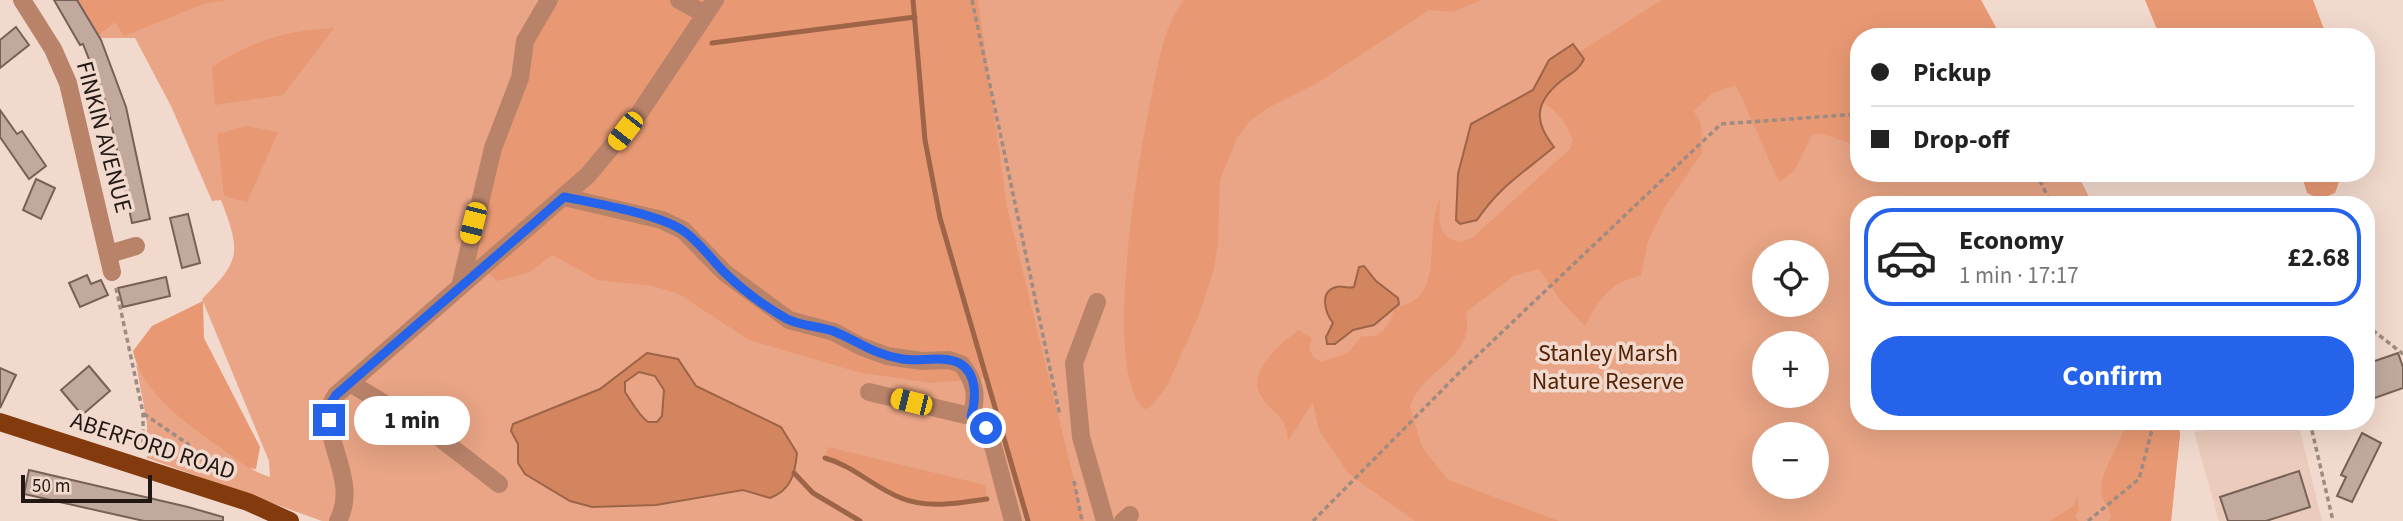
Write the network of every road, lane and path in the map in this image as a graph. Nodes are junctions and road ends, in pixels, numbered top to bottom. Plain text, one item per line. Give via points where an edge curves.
1 (22, 0) edge
2 (549, 0) edge
3 (679, 0) edge
4 (972, 0) edge
5 (710, 7) edge
6 (1850, 115) edge
7 (564, 197) junction
8 (136, 246) dead end
9 (111, 263) junction
10 (460, 287) junction
11 (1097, 302) dead end
12 (2375, 332) edge
13 (2403, 354) edge
14 (350, 383) junction
15 (869, 392) dead end
16 (143, 413) junction
17 (971, 416) junction
18 (0, 422) edge
19 (1062, 428) dead end
20 (2152, 430) edge
21 (2312, 430) edge
22 (143, 455) dead end
23 (1071, 468) dead end
24 (191, 484) junction
25 (499, 484) dead end
26 (290, 521) edge
27 (338, 521) edge
28 (1013, 521) edge
29 (1082, 521) edge
30 (1105, 521) edge
31 (1313, 521) edge
32 (2088, 521) edge
33 (2333, 521) edge

1 - 9 street, FINKIN AVENUE via 68,83
2 - 10 street via 525,41 520,78 493,148
3 - 5 street
4 - 19 path
5 - 7 street via 638,115
6 - 31 path via 1721,124 1460,373
7 - 10 street
7 - 17 street via 662,220 683,230 725,273 789,320 834,332 887,356 961,364 975,389
8 - 9 street, FINKIN AVENUE
9 - 16 path
10 - 14 street
11 - 30 street via 1074,363 1081,437
12 - 13 path
14 - 25 street via 432,432
14 - 27 street via 329,406 346,490
15 - 17 street
16 - 22 path
16 - 24 path via 188,444 195,465
17 - 28 street via 986,428
18 - 24 main road, ABERFORD ROAD
20 - 32 path via 2138,479
21 - 33 path
23 - 29 path
24 - 26 main road, ABERFORD ROAD

